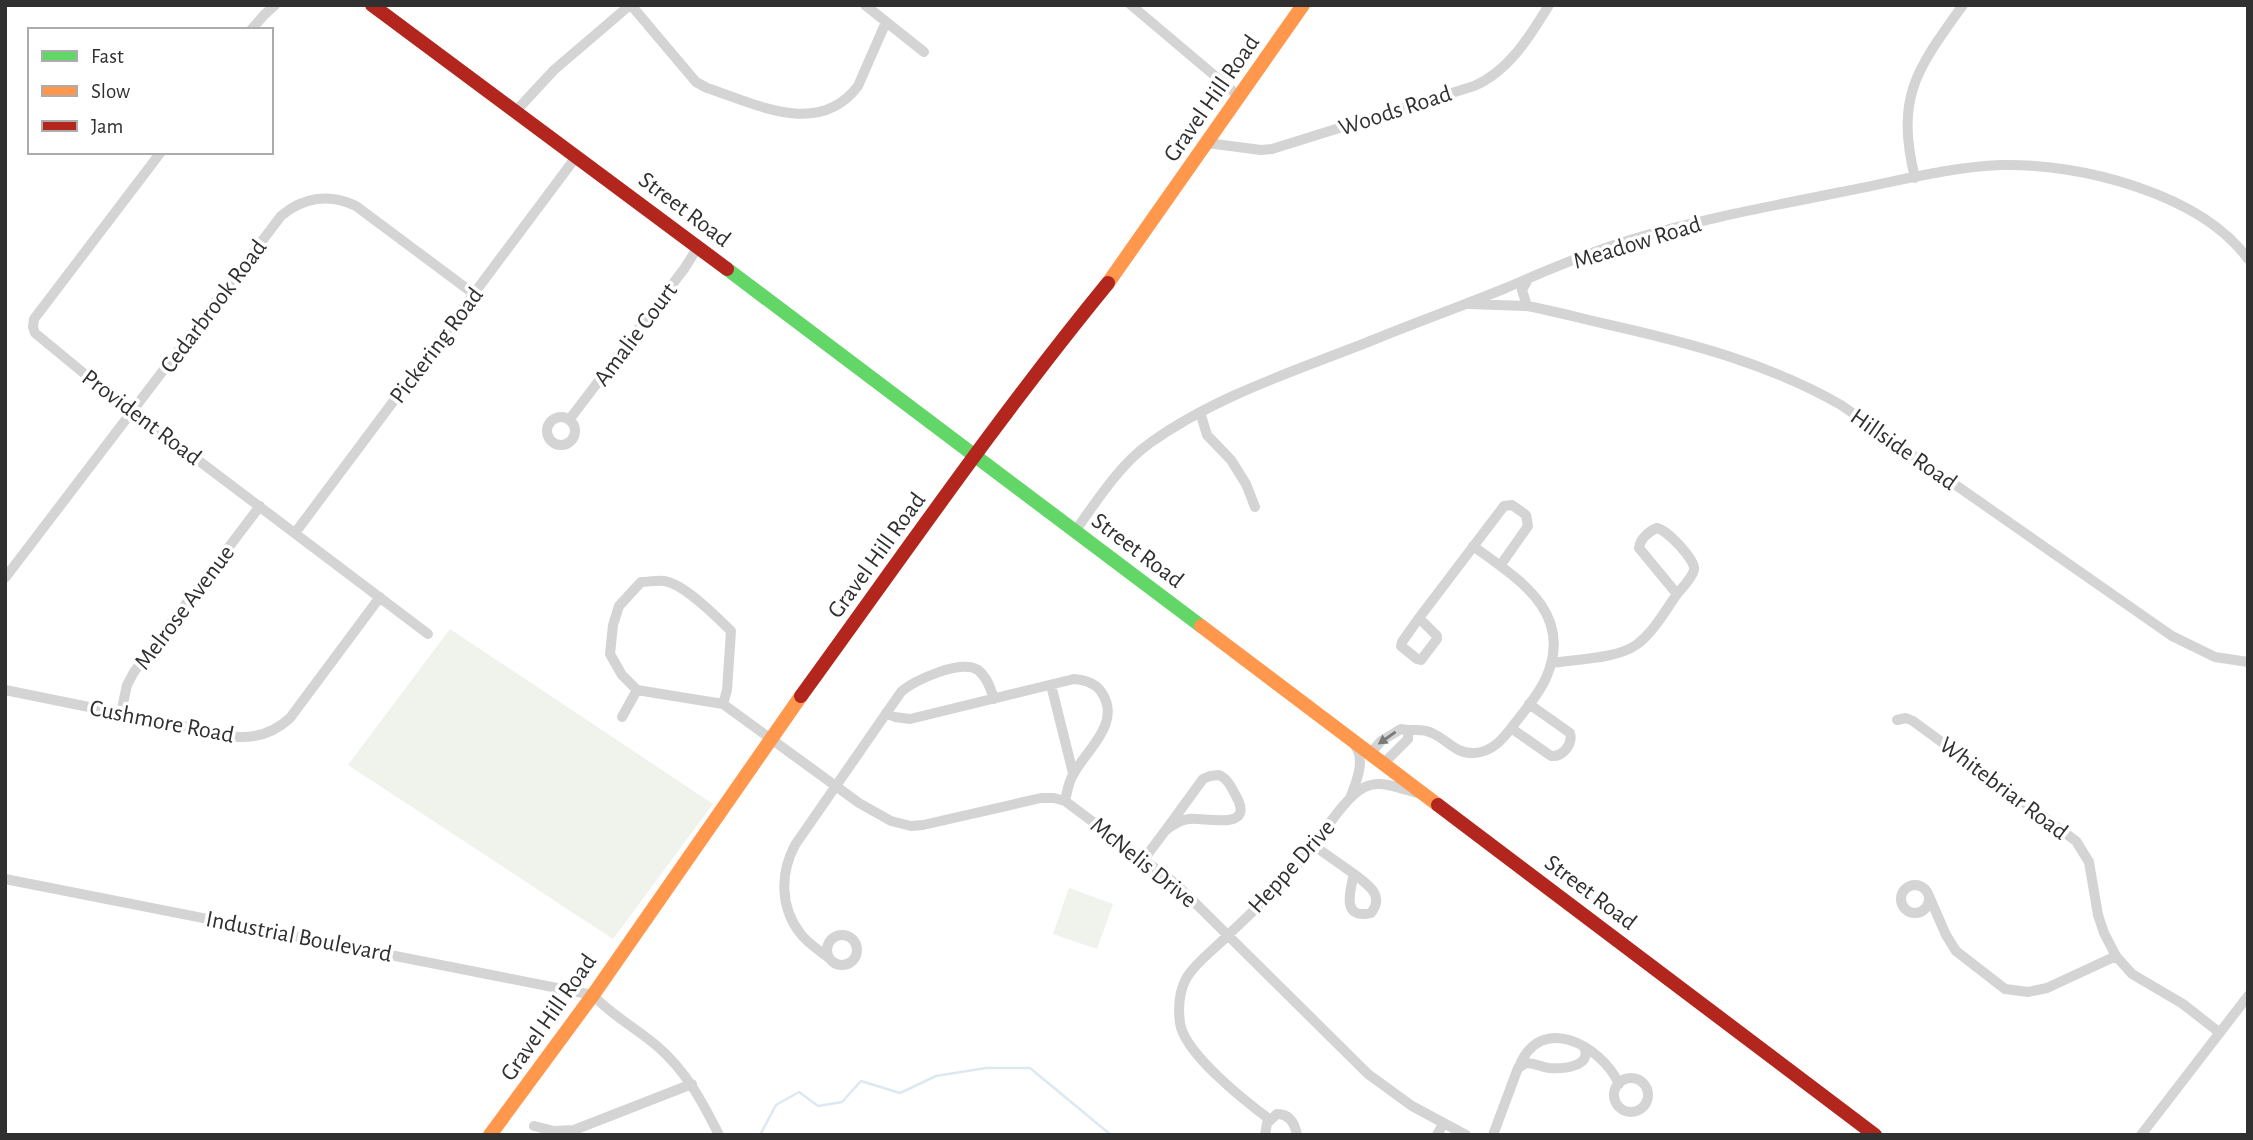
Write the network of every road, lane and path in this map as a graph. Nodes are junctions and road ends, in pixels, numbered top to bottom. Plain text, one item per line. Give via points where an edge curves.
1 (275, 5) edge
2 (372, 5) edge
3 (631, 5) edge
4 (865, 5) edge
5 (1131, 5) edge
6 (1303, 5) edge
7 (1549, 5) edge
8 (1963, 5) edge
9 (886, 22) junction
10 (253, 28) edge
11 (924, 52) dead end
12 (1240, 97) junction
13 (515, 112) junction
14 (1207, 143) junction
15 (159, 154) edge
16 (576, 157) junction
17 (1915, 178) junction
18 (698, 247) junction
19 (2248, 259) edge
20 (1529, 278) junction
21 (474, 294) junction
22 (1465, 303) junction
23 (1527, 306) junction
24 (134, 410) junction
25 (1200, 412) junction
26 (569, 420) dead end
27 (975, 456) junction
28 (260, 506) junction
29 (1255, 508) dead end
30 (1075, 531) junction
31 (295, 533) junction
32 (1473, 546) junction
33 (1500, 566) junction
34 (5, 578) edge
35 (1677, 594) junction
36 (380, 597) junction
37 (1419, 618) dead end
38 (428, 634) dead end
39 (2248, 662) edge
40 (1551, 663) junction
41 (1051, 684) junction
42 (5, 690) edge
43 (637, 690) junction
44 (994, 699) junction
45 (723, 704) junction
46 (1530, 704) junction
47 (121, 713) junction
48 (886, 713) junction
49 (622, 717) dead end
50 (1897, 720) dead end
51 (1511, 728) junction
52 (1408, 732) junction
53 (771, 737) junction
54 (1348, 737) junction
55 (1370, 754) junction
56 (1383, 764) junction
57 (1073, 773) junction
58 (836, 786) junction
59 (1351, 797) junction
60 (1427, 797) junction
61 (1065, 801) junction
62 (1165, 831) junction
63 (1313, 845) junction
64 (1144, 859) junction
65 (1354, 874) dead end
66 (5, 879) edge
67 (1929, 896) dead end
68 (1229, 935) junction
69 (2116, 956) junction
70 (829, 958) dead end
71 (593, 995) junction
72 (2248, 996) edge
73 (2220, 1033) junction
74 (1585, 1051) junction
75 (1518, 1068) junction
76 (692, 1084) junction
77 (1619, 1084) dead end
78 (1269, 1119) junction
79 (1443, 1124) junction
80 (534, 1126) dead end
81 (491, 1135) edge
82 (719, 1135) edge
83 (1265, 1135) edge
84 (1297, 1135) edge
85 (1437, 1135) edge
86 (1466, 1135) edge
87 (1493, 1135) edge
88 (1875, 1135) edge
89 (2141, 1135) edge

1 - 10 street
2 - 13 main road, Street Road
3 - 9 street via 696,82 796,115 828,110 851,95
3 - 13 street via 554,69
4 - 9 street
5 - 12 street
6 - 12 main road, Gravel Hill Road
7 - 14 street, Woods Road via 1506,65 1474,86 1272,149
8 - 17 street via 1924,60 1911,96 1907,141
9 - 11 street
12 - 14 main road, Gravel Hill Road
13 - 16 main road, Street Road
14 - 27 main road, Gravel Hill Road
15 - 24 street, Provident Road via 34,319 33,327 46,343
16 - 18 main road, Street Road
16 - 21 street, Pickering Road
17 - 19 street, Meadow Road via 2001,165 2075,170 2105,177 2190,211
17 - 20 street, Meadow Road via 1682,225
18 - 26 street, Amalie Court
18 - 27 main road, Street Road
20 - 22 street, Meadow Road
20 - 23 street via 1522,290
21 - 24 street, Cedarbrook Road via 356,206 335,198 310,200 281,216
21 - 31 street, Pickering Road
22 - 23 street, Hillside Road
22 - 25 street, Meadow Road
23 - 39 street, Hillside Road via 1692,345 1801,384 1841,405 2172,635 2215,657
24 - 28 street, Provident Road
24 - 34 street, Cedarbrook Road
25 - 29 street via 1206,435 1231,460
25 - 30 street, Meadow Road via 1132,458
27 - 30 main road, Street Road
27 - 53 main road, Gravel Hill Road
28 - 31 street, Provident Road
28 - 47 street, Melrose Avenue via 134,672
30 - 54 main road, Street Road
31 - 36 street, Provident Road
32 - 33 street
32 - 33 street via 1504,506 1512,505 1527,517 1528,526
32 - 37 street
33 - 40 street via 1543,605 1554,640
35 - 35 street via 1639,548 1657,528 1667,531 1693,562 1693,572
35 - 40 street via 1634,646 1619,653
36 - 38 street, Provident Road
36 - 47 street, Cushmore Road via 290,718 274,730 237,737
40 - 46 street
41 - 44 street
41 - 57 street
41 - 57 street via 1083,680 1098,687 1106,702 1104,729
42 - 47 street, Cushmore Road
43 - 45 street
43 - 45 street via 610,654 613,625 619,606 641,582 666,581 685,591 731,631
43 - 49 street
44 - 48 street via 910,719
44 - 48 street via 979,671 958,667 908,685
45 - 53 street, McNelis Drive
46 - 51 street
46 - 51 street via 1570,733 1563,753 1551,756
48 - 58 street
50 - 69 street, Whitebriar Road via 1913,721 2076,841 2089,862 2098,915
51 - 52 street via 1499,743 1472,753 1452,748 1422,729
52 -> 55 street via 1392,733
52 - 56 street via 1408,739
53 - 58 street, McNelis Drive
53 - 71 main road, Gravel Hill Road
54 - 55 main road, Street Road
54 - 59 street, Heppe Drive via 1359,751 1360,763
55 - 56 main road, Street Road
56 - 60 main road, Street Road
57 - 61 street
58 - 61 street, McNelis Drive via 882,817 911,825 1030,800
58 - 70 street via 790,854 784,885 787,909 799,932
59 - 60 street, Heppe Drive via 1364,787 1381,784
59 - 63 street, Heppe Drive
60 - 88 main road, Street Road
61 - 64 street, McNelis Drive
62 - 62 street via 1203,779 1224,777 1240,807 1235,818 1226,822 1188,819
62 - 64 street
63 - 65 street
63 - 68 street, Heppe Drive
64 - 68 street, McNelis Drive
66 - 71 street, Industrial Boulevard
67 - 69 street via 1956,951 2005,989 2028,992 2047,988
68 - 78 street, Heppe Drive via 1196,965 1184,983 1180,1024 1192,1048
68 - 79 street, McNelis Drive via 1368,1074
69 - 73 street via 2132,974
71 - 76 street via 660,1048
71 - 81 main road, Gravel Hill Road
72 - 73 street
73 - 89 street
74 - 75 street via 1583,1061 1568,1067 1526,1063
74 - 75 street via 1567,1038 1543,1040 1529,1050
74 - 77 street via 1608,1065
75 - 87 street
76 - 80 street via 574,1130
76 - 82 street
78 - 83 street
78 - 84 street, Heppe Drive via 1286,1115
79 - 85 street
79 - 86 street, McNelis Drive

